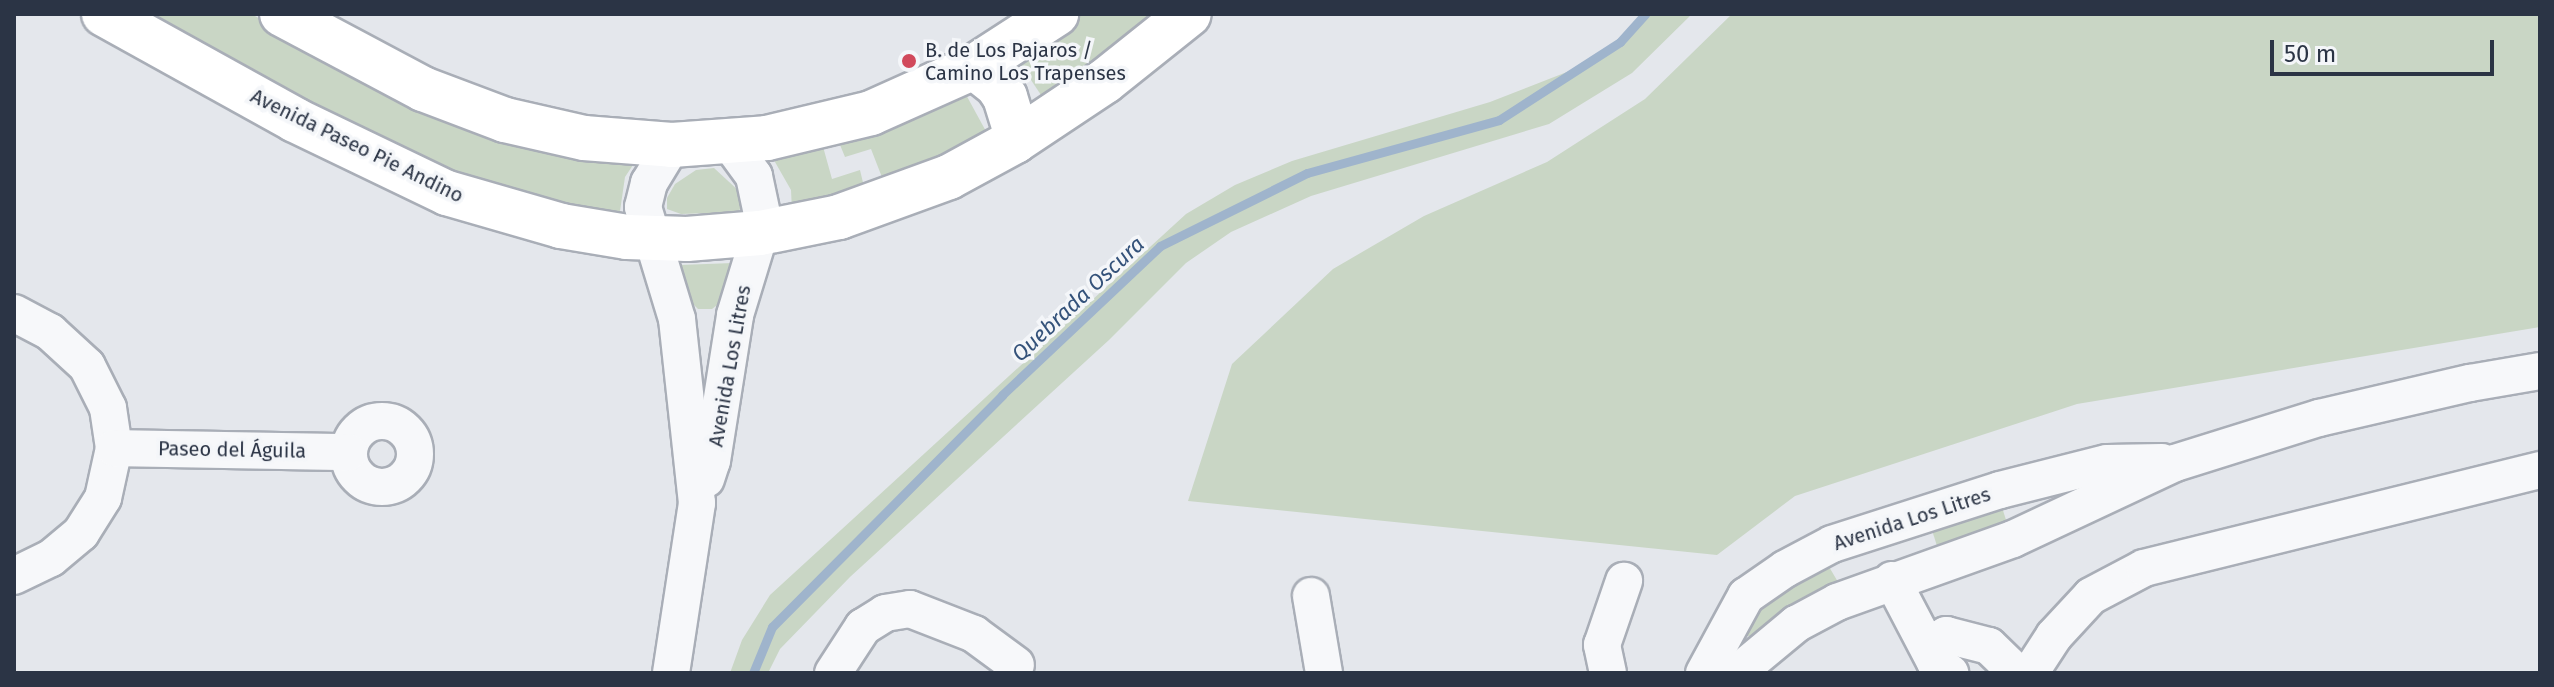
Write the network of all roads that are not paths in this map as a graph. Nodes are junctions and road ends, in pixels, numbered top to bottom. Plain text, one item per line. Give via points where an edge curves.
1 (104, 14) edge
2 (282, 14) edge
3 (1056, 14) edge
4 (1189, 14) edge
5 (974, 67) junction
6 (1015, 141) junction
7 (729, 142) junction
8 (672, 145) junction
9 (760, 233) junction
10 (653, 239) junction
11 (14, 313) edge
12 (735, 315) junction
13 (677, 319) junction
14 (2540, 371) edge
15 (114, 448) junction
16 (349, 452) dead end
17 (2175, 463) junction
18 (2540, 470) edge
19 (2000, 490) junction
20 (697, 503) junction
21 (2013, 539) junction
22 (14, 576) edge
23 (1892, 580) junction
24 (1624, 581) dead end
25 (1311, 596) dead end
26 (1729, 622) junction
27 (1939, 659) edge
28 (1751, 663) edge
29 (1016, 665) dead end
30 (671, 673) edge
31 (833, 673) edge
32 (1324, 673) edge
33 (1608, 673) edge
34 (1704, 673) edge
35 (2017, 673) edge
36 (2030, 673) edge

1 - 10 main road, Avenida Paseo Pie Andino via 295,120 447,193 533,220
2 - 8 main road via 423,89 505,120 584,138
3 - 5 main road
4 - 6 main road, Avenida Paseo Pie Andino via 1105,81
5 - 6 main road via 1005,97
5 - 7 main road via 871,113
6 - 9 main road, Avenida Paseo Pie Andino via 890,201
7 - 8 main road
7 - 9 street, Avenida Los Litres via 754,176 761,204
8 - 10 street, Avenida Los Litres via 645,195 645,219
9 - 10 main road, Avenida Paseo Pie Andino
9 - 12 street, Avenida Los Litres
10 - 13 street, Avenida Los Litres
11 - 15 street via 50,332 87,366 108,408
12 - 13 street via 706,325
12 - 20 street, Avenida Los Litres via 712,461
13 - 20 street, Avenida Los Litres
14 - 17 street, Avenida Los Litres via 2319,418
15 - 16 street, Paseo del Águila
15 - 22 street via 103,498 81,533 51,558
17 - 19 street, Avenida Los Litres via 2107,463
17 - 21 street, Avenida Los Litres
18 - 36 street via 2144,568 2091,596 2054,636
19 - 21 street via 2022,504 2023,518
19 - 26 street, Avenida Los Litres via 1832,544 1746,596
20 - 30 street, Avenida Los Litres
21 - 23 street, Avenida Los Litres
23 - 27 street
23 - 28 street, Avenida Los Litres via 1796,624
24 - 33 street via 1602,645
25 - 32 street
26 - 28 street via 1733,640
26 - 34 street, Avenida Los Litres
27 - 35 street via 1946,635 1989,646
29 - 31 street via 965,629 910,609 885,613 863,627

